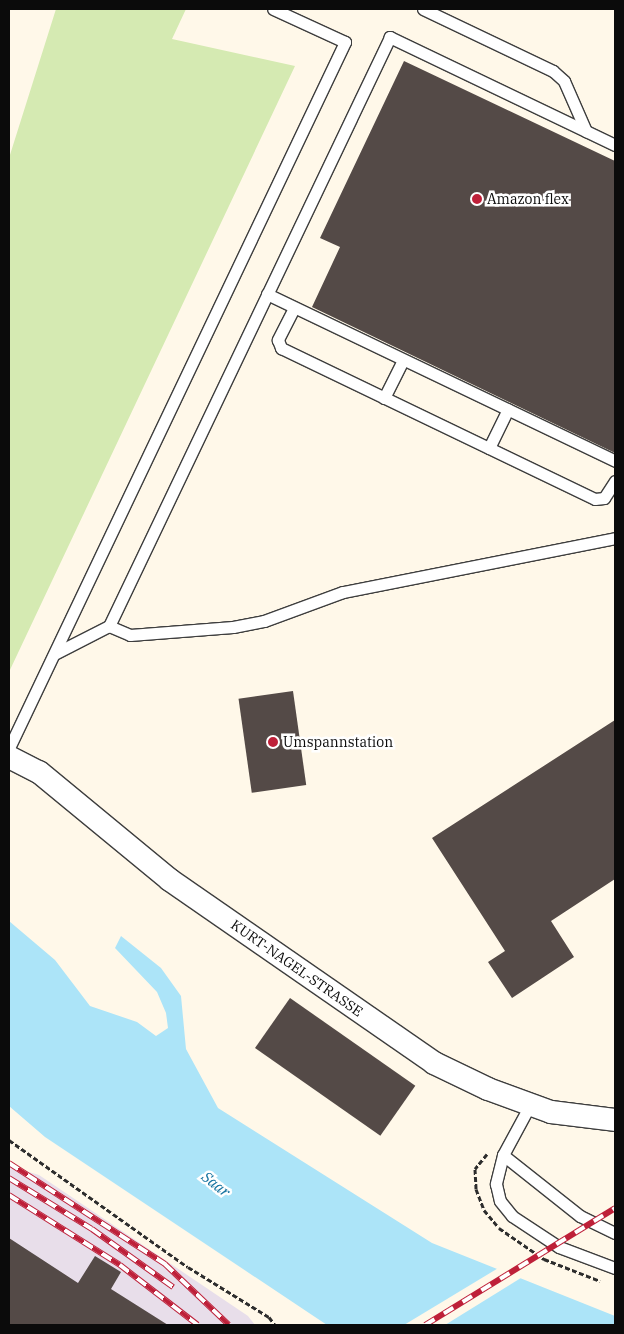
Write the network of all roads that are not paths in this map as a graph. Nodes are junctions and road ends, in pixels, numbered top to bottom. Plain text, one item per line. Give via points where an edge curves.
1 (274, 9) edge
2 (423, 9) edge
3 (586, 131) junction
4 (615, 145) edge
5 (267, 294) junction
6 (294, 308) junction
7 (403, 360) junction
8 (384, 398) junction
9 (508, 410) junction
10 (489, 448) junction
11 (615, 461) edge
12 (615, 482) edge
13 (615, 538) edge
14 (110, 626) junction
15 (56, 653) junction
16 (9, 748) edge
17 (9, 757) edge
18 (530, 1105) junction
19 (615, 1120) edge
20 (503, 1155) junction
21 (615, 1233) edge
22 (615, 1268) edge

1 - 15 lane via 345,42
2 - 3 lane via 553,71 564,82
3 - 4 lane
3 - 5 lane via 390,37
5 - 6 lane
5 - 14 lane
6 - 7 lane
6 - 8 lane via 278,340 282,348
7 - 8 lane
7 - 9 lane
8 - 10 lane
9 - 10 lane
9 - 11 lane
10 - 12 lane via 595,499 604,498
13 - 14 lane via 343,592 264,621 233,627 130,635
14 - 15 lane
15 - 16 lane
17 - 18 street, KURT-NAGEL-STRASSE via 38,772 170,880 434,1063
18 - 19 street, KURT-NAGEL-STRASSE via 581,1118
18 - 20 lane
20 - 21 lane via 580,1216
20 - 22 lane via 496,1184 500,1201 512,1216 560,1247

